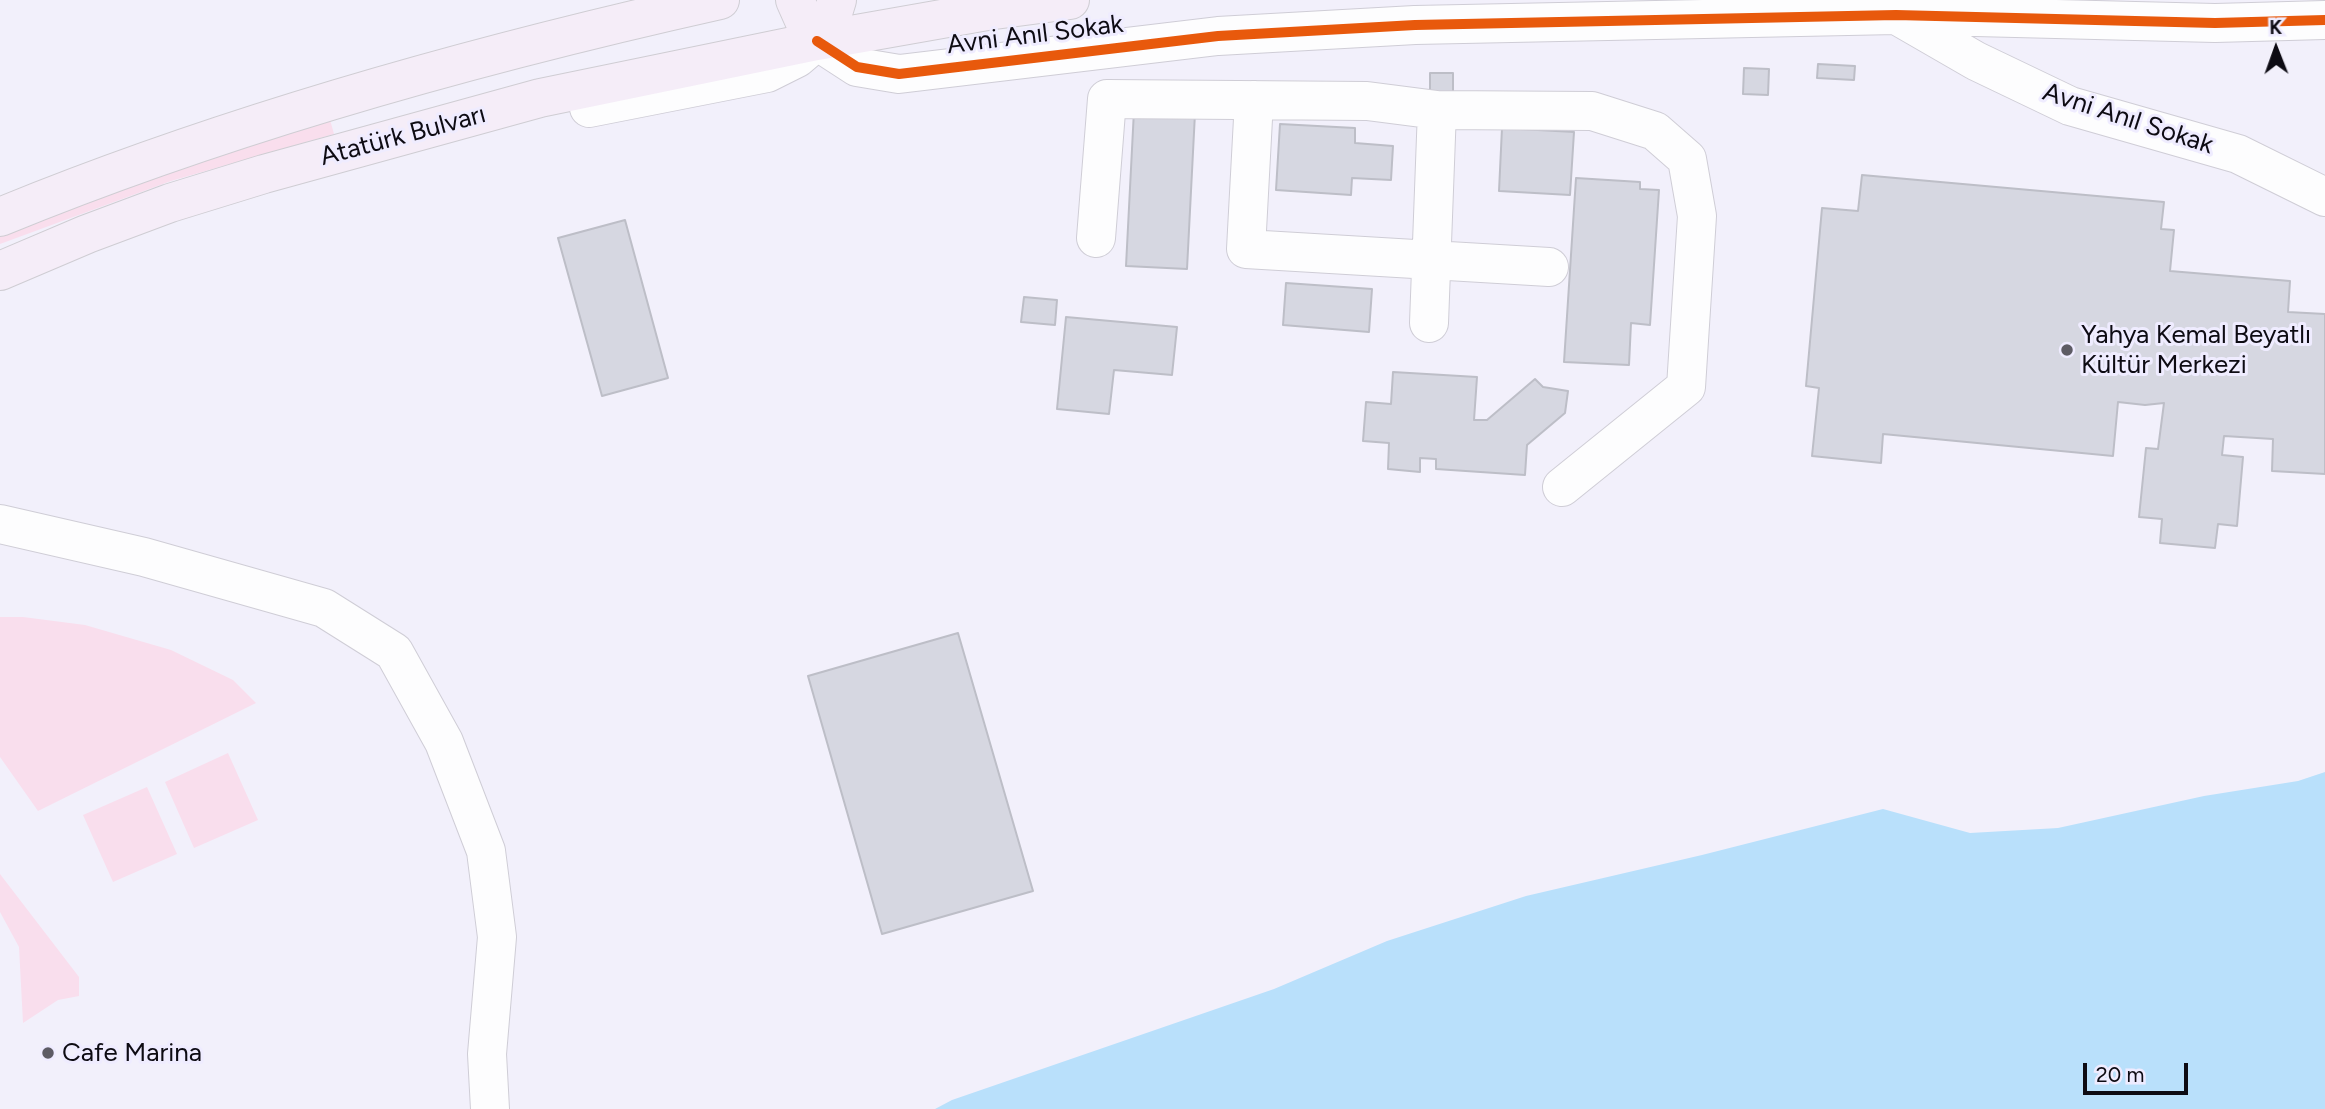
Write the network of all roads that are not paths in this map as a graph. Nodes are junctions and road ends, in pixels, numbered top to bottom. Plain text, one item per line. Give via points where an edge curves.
1 (720, 0) edge
2 (795, 0) edge
3 (837, 0) edge
4 (1070, 0) edge
5 (1896, 15) junction
6 (2325, 20) edge
7 (817, 41) junction
8 (1254, 100) junction
9 (589, 108) dead end
10 (1437, 110) junction
11 (2325, 197) edge
12 (0, 217) edge
13 (1096, 238) dead end
14 (1432, 260) junction
15 (1549, 267) dead end
16 (0, 271) edge
17 (1429, 323) dead end
18 (1562, 487) dead end
19 (0, 524) edge
20 (490, 1109) edge

1 - 12 main road, Atatürk Bulvarı via 468,62 304,110 184,148
2 - 7 main road
3 - 7 main road via 830,23
4 - 7 main road, Atatürk Bulvarı
5 - 6 street via 2215,23
5 - 7 street, Avni Anıl Sokak via 1415,25 1245,35 899,74 857,67
5 - 11 street, Avni Anıl Sokak via 1976,61 2070,106 2238,155
7 - 9 street via 797,58 767,73
7 - 16 main road, Atatürk Bulvarı via 540,98 264,174 170,203
8 - 10 street via 1367,101
8 - 13 street via 1107,99
8 - 14 street via 1247,249
10 - 14 street
10 - 18 street via 1592,111 1655,131 1687,159 1697,216 1686,387
14 - 15 street
14 - 17 street
19 - 20 street via 144,557 324,608 394,652 444,742 486,851 497,937 486,1054

